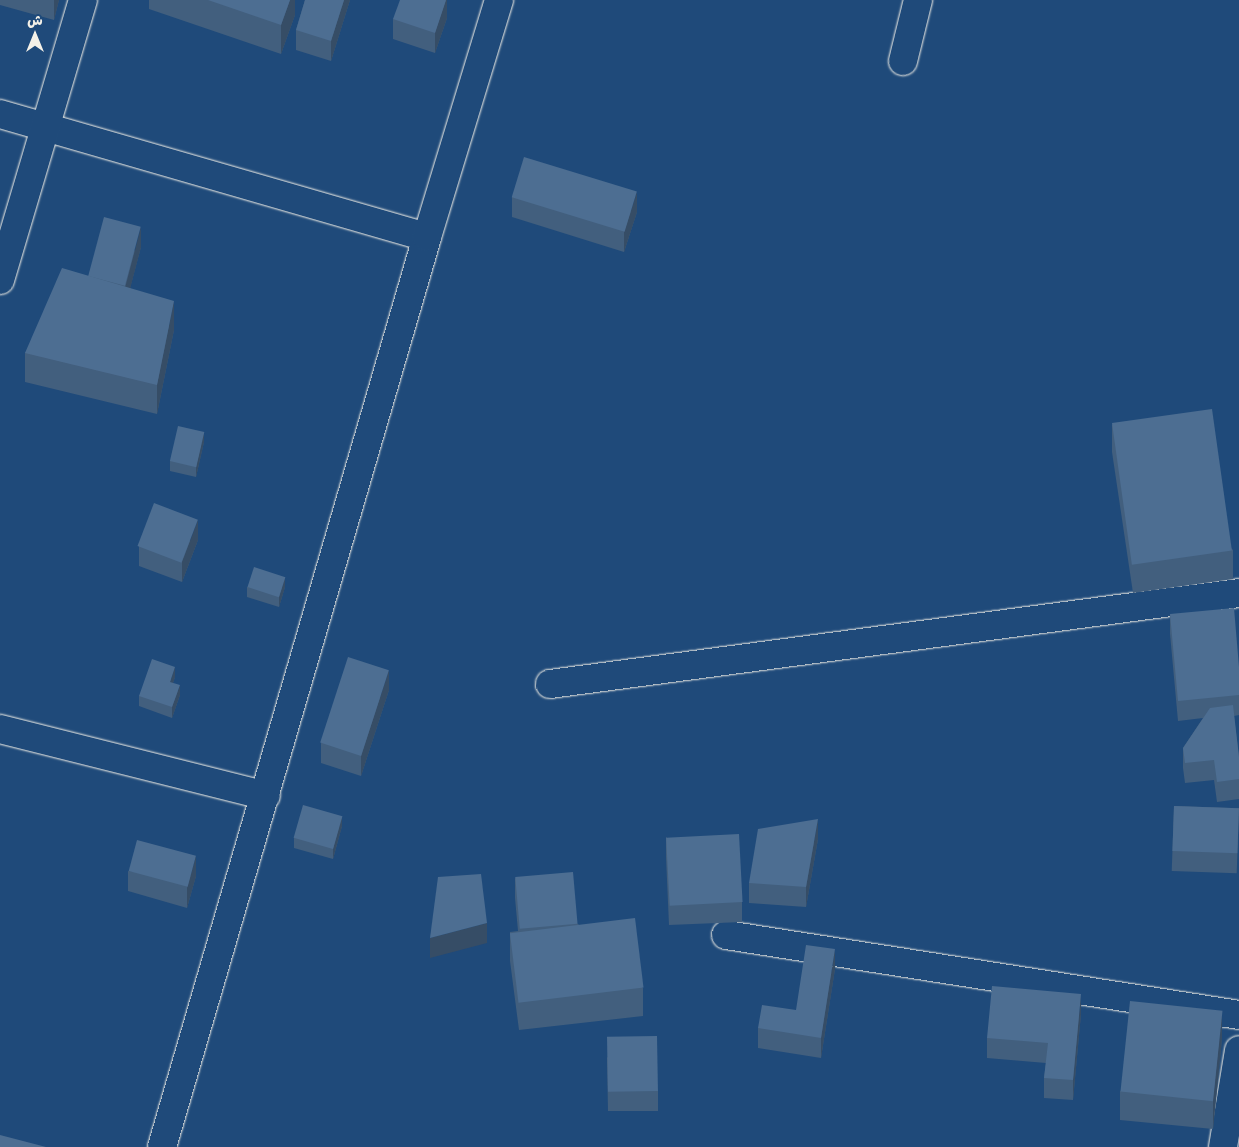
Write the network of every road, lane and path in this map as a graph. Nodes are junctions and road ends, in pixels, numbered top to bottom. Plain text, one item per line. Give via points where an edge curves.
1 (83, 0) edge
2 (499, 0) edge
3 (918, 0) edge
4 (903, 61) dead end
5 (0, 114) edge
6 (46, 127) junction
7 (427, 237) junction
8 (0, 280) edge
9 (1239, 593) edge
10 (550, 684) dead end
11 (0, 729) edge
12 (266, 796) junction
13 (726, 935) dead end
14 (1239, 1015) edge
15 (1239, 1050) edge
16 (162, 1147) edge
17 (1223, 1147) edge

1 - 6 street
2 - 7 street
3 - 4 street
5 - 6 street
6 - 7 street
6 - 8 street
7 - 12 street
9 - 10 street
11 - 12 street
12 - 16 street
13 - 14 street
15 - 17 street

